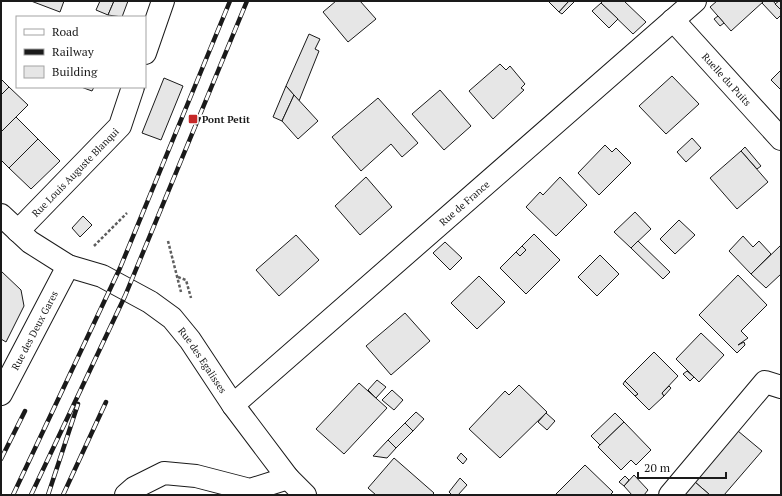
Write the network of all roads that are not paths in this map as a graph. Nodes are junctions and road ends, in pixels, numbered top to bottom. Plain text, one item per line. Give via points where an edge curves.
1 (163, 1) edge
2 (695, 1) edge
3 (673, 20) junction
4 (146, 50) edge
5 (133, 88) edge
6 (781, 139) edge
7 (1, 215) edge
8 (18, 231) junction
9 (68, 266) junction
10 (781, 387) edge
11 (1, 394) edge
12 (233, 404) junction
13 (288, 478) junction
14 (126, 495) edge
15 (305, 495) edge
16 (670, 495) edge

1 - 4 street
2 - 3 street, Rue de France
3 - 6 street, Ruelle du Puits
3 - 12 street, Rue de France
5 - 8 street, Rue Louis Auguste Blanqui via 120,126
7 - 8 street, Rue des Egalisses
8 - 9 street, Rue des Egalisses via 30,242
9 - 11 street, Rue des Deux Gares
9 - 12 street, Rue des Egalisses via 102,276 150,302 172,318
10 - 16 street via 765,382
12 - 13 street, Rue des Egalisses
13 - 14 street via 250,490 196,476 164,473 134,488
13 - 15 street, Rue des Egalisses

